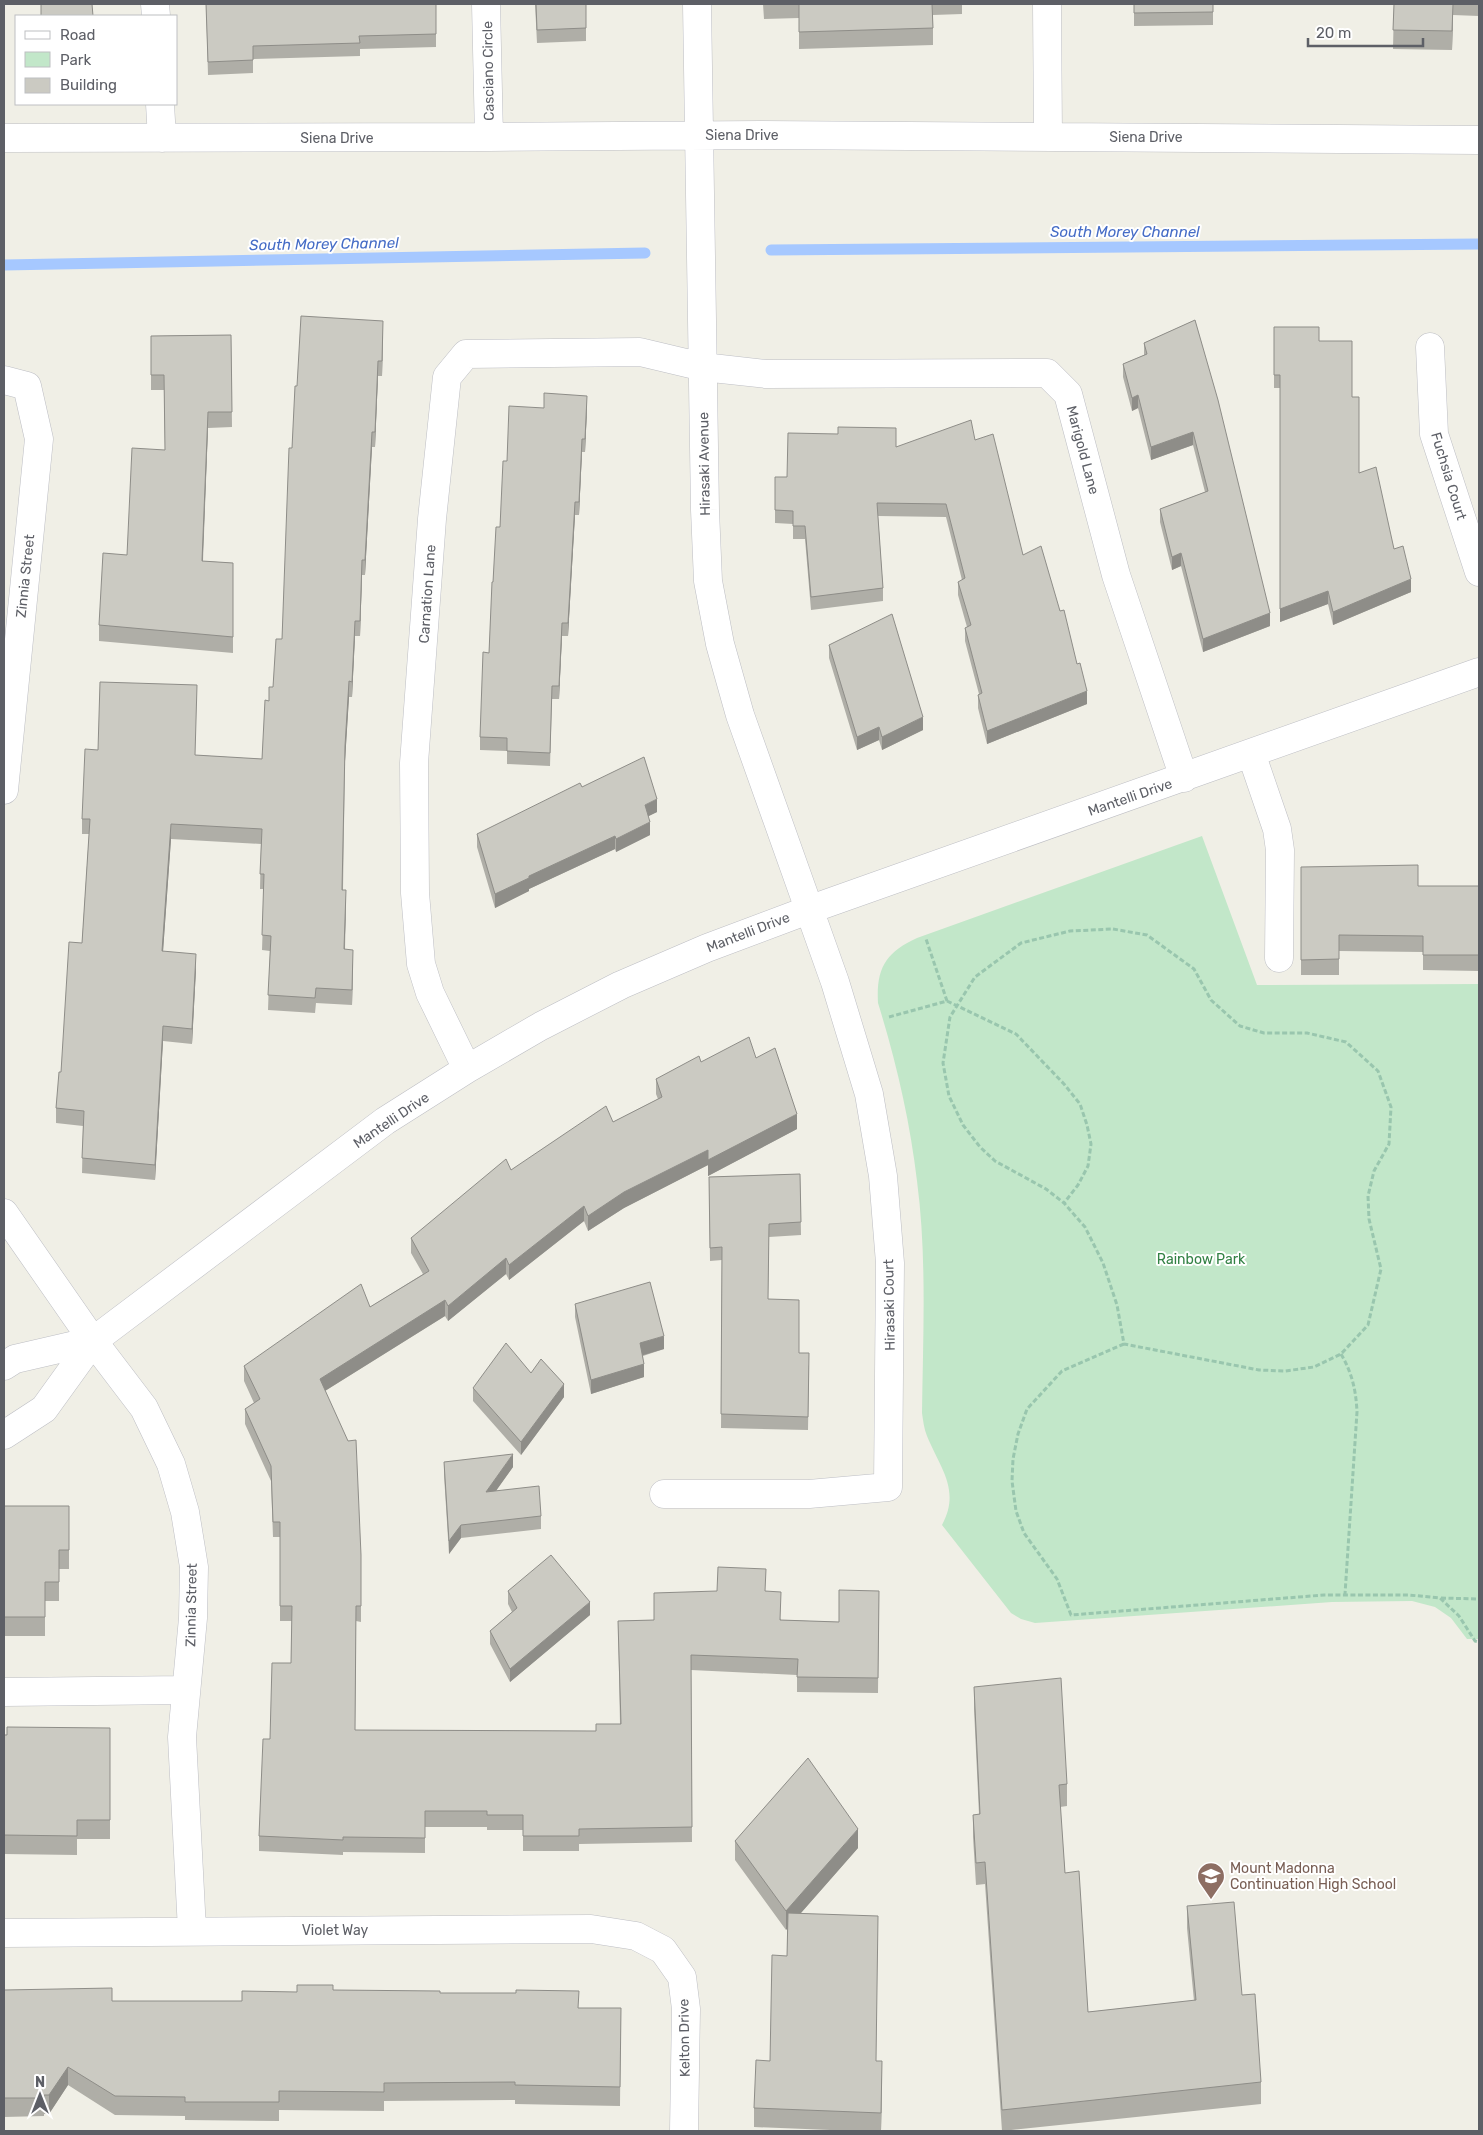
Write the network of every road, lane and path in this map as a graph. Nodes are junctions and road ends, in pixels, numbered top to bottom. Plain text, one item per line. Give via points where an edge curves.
1 (486, 4) edge
2 (697, 4) edge
3 (1047, 4) edge
4 (160, 105) edge
5 (699, 135) junction
6 (489, 137) junction
7 (1048, 137) junction
8 (4, 138) edge
9 (162, 138) junction
10 (1479, 140) edge
11 (1430, 348) dead end
12 (703, 367) junction
13 (4, 380) edge
14 (1479, 572) edge
15 (1479, 672) edge
16 (1251, 753) junction
17 (1184, 778) junction
18 (4, 790) edge
19 (811, 909) junction
20 (926, 939) dead end
21 (1279, 958) dead end
22 (947, 1001) junction
23 (956, 1005) junction
24 (889, 1017) dead end
25 (467, 1069) junction
26 (1064, 1203) junction
27 (4, 1213) edge
28 (93, 1341) junction
29 (1124, 1344) junction
30 (1341, 1354) junction
31 (4, 1366) edge
32 (4, 1435) edge
33 (664, 1494) dead end
34 (1345, 1595) junction
35 (1440, 1598) junction
36 (1479, 1599) edge
37 (1479, 1642) edge
38 (186, 1690) junction
39 (4, 1692) edge
40 (192, 1930) junction
41 (4, 1933) edge
42 (663, 1950) joint
43 (684, 2131) edge

1 - 6 street, Casciano Circle
2 - 5 street, Hirasaki Avenue
3 - 7 street
4 - 9 street
5 - 6 street, Siena Drive
5 - 7 street, Siena Drive
5 - 12 street, Hirasaki Avenue
6 - 9 street, Siena Drive
7 - 10 street, Siena Drive
8 - 9 street, Siena Drive
11 - 14 street, Fuchsia Court via 1434,434
12 - 17 street, Marigold Lane via 766,374 1047,373 1068,394 1116,575
12 - 19 street, Hirasaki Avenue via 708,580 720,644 740,715
12 - 25 street, Carnation Lane via 640,352 466,354 447,377 432,519 414,763 415,894 420,964 430,993
13 - 18 street, Zinnia Street via 27,386 38,439
15 - 16 street, Mantelli Drive
16 - 17 street, Mantelli Drive
16 - 21 street via 1277,829 1280,850
17 - 19 street, Mantelli Drive
19 - 25 street, Mantelli Drive via 707,948 621,986 541,1026
19 - 33 street, Hirasaki Court via 869,1094 883,1176 890,1263 888,1487 809,1494
20 - 22 path
22 - 23 path
22 - 24 path
23 - 26 path via 945,1035 943,1063 949,1096 963,1125 995,1161 1046,1189
23 - 26 path via 1016,1034 1080,1104 1091,1144 1088,1166
23 - 30 path via 975,977 1021,943 1070,931 1113,929 1147,935 1194,970 1211,1000 1240,1026 1264,1033 1307,1033 1346,1042 1378,1071 1391,1107 1389,1144 1374,1171 1368,1196 1369,1219 1381,1269 1368,1324
25 - 28 street, Mantelli Drive via 385,1121
26 - 29 path via 1085,1227 1103,1263 1117,1305
27 - 28 street, Zinnia Street
28 - 31 street, Mantelli Drive via 15,1359
28 - 32 street, Mantelli Drive via 44,1409
28 - 38 street, Zinnia Street via 144,1408 171,1464 186,1512 194,1567
29 - 30 path via 1286,1371 1314,1367
29 - 34 path via 1062,1371 1027,1409 1012,1459 1016,1511 1024,1533 1057,1579 1071,1615
30 - 34 path via 1356,1390 1357,1412
34 - 35 path
35 - 36 path
35 - 37 path
38 - 39 street
38 - 40 street, Zinnia Street via 182,1737
40 - 41 street, Violet Way
40 - 42 street, Violet Way via 591,1929 636,1936
42 - 43 street, Kelton Drive via 682,1977 686,2009

